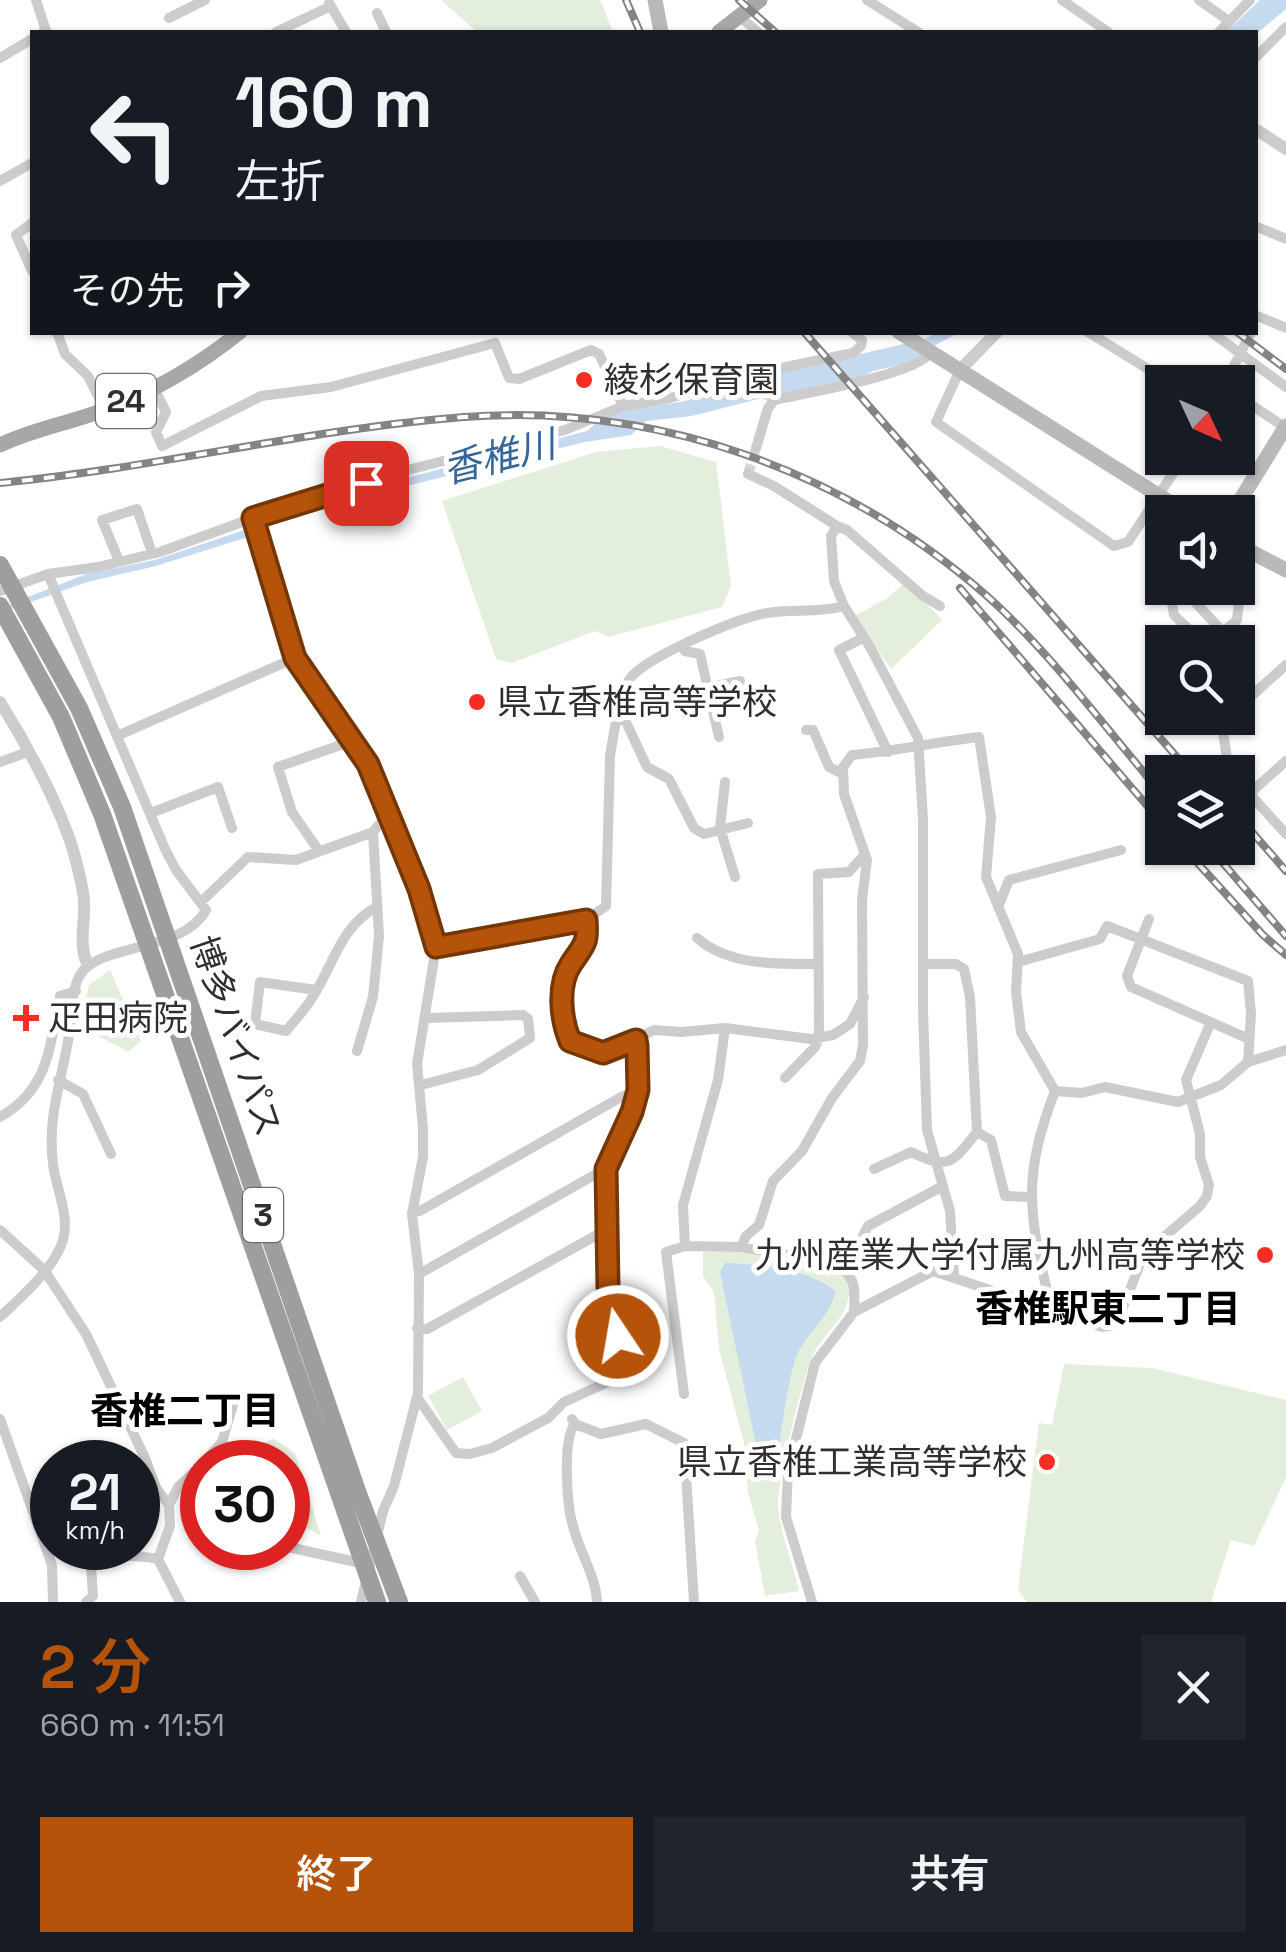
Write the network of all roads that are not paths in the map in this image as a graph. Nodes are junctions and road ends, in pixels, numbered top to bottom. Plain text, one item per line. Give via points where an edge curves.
1 (36, 0) edge
2 (205, 0) edge
3 (655, 0) edge
4 (760, 0) edge
5 (867, 0) edge
6 (1062, 0) edge
7 (1199, 0) edge
8 (1250, 0) edge
9 (329, 3) edge
10 (377, 13) dead end
11 (169, 18) dead end
12 (741, 18) junction
13 (1229, 21) junction
14 (1286, 27) edge
15 (43, 30) edge
16 (280, 30) edge
17 (345, 30) edge
18 (385, 30) edge
19 (661, 30) edge
20 (722, 30) edge
21 (756, 30) edge
22 (915, 30) edge
23 (1105, 30) edge
24 (1221, 30) edge
25 (30, 40) edge
26 (1258, 55) edge
27 (0, 58) edge
28 (1258, 131) edge
29 (1286, 149) edge
30 (30, 164) edge
31 (0, 181) edge
32 (30, 224) edge
33 (1258, 227) edge
34 (1286, 239) edge
35 (30, 266) edge
36 (1258, 319) edge
37 (1286, 328) edge
38 (58, 335) edge
39 (856, 335) edge
40 (902, 335) edge
41 (926, 335) edge
42 (994, 335) edge
43 (1093, 335) edge
44 (1214, 335) edge
45 (1250, 335) edge
46 (230, 336) edge
47 (929, 354) junction
48 (1241, 354) junction
49 (1235, 365) edge
50 (1145, 367) edge
51 (960, 370) junction
52 (1286, 387) edge
53 (154, 388) junction
54 (623, 406) junction
55 (1255, 407) edge
56 (105, 410) junction
57 (1286, 427) edge
58 (0, 445) edge
59 (756, 448) tunnel mouth
60 (748, 474) dead end
61 (1156, 495) edge
62 (1243, 495) edge
63 (1145, 517) edge
64 (253, 518) junction
65 (837, 526) junction
66 (152, 553) junction
67 (1255, 554) edge
68 (119, 561) junction
69 (0, 565) edge
70 (1286, 570) edge
71 (48, 574) junction
72 (0, 592) edge
73 (1197, 605) edge
74 (0, 606) edge
75 (844, 606) junction
76 (940, 606) dead end
77 (1216, 625) edge
78 (863, 638) junction
79 (680, 646) junction
80 (295, 658) junction
81 (1286, 666) edge
82 (740, 681) dead end
83 (709, 688) junction
84 (681, 693) dead end
85 (1255, 693) edge
86 (0, 702) edge
87 (618, 718) junction
88 (806, 730) dead end
89 (119, 735) junction
90 (719, 737) dead end
91 (352, 740) junction
92 (918, 747) junction
93 (28, 752) junction
94 (888, 752) junction
95 (1286, 761) edge
96 (0, 762) edge
97 (844, 774) junction
98 (725, 782) dead end
99 (1255, 789) edge
100 (1255, 800) edge
101 (390, 810) junction
102 (151, 814) junction
103 (748, 823) dead end
104 (232, 828) dead end
105 (720, 828) junction
106 (372, 832) junction
107 (1286, 834) edge
108 (1121, 850) dead end
109 (320, 851) junction
110 (865, 854) junction
111 (735, 878) dead end
112 (202, 901) junction
113 (378, 907) junction
114 (998, 907) junction
115 (1149, 919) dead end
116 (586, 920) junction
117 (697, 938) dead end
118 (170, 939) junction
119 (1141, 939) junction
120 (147, 944) junction
121 (436, 947) junction
122 (1018, 962) junction
123 (818, 964) junction
124 (923, 964) junction
125 (88, 965) junction
126 (316, 990) junction
127 (76, 991) junction
128 (864, 997) junction
129 (426, 1018) junction
130 (1210, 1022) junction
131 (725, 1028) junction
132 (818, 1038) junction
133 (1249, 1039) junction
134 (636, 1040) junction
135 (1286, 1050) edge
136 (357, 1051) dead end
137 (1248, 1062) junction
138 (785, 1078) dead end
139 (58, 1080) junction
140 (420, 1085) junction
141 (1055, 1091) junction
142 (636, 1097) junction
143 (1192, 1099) junction
144 (0, 1118) edge
145 (977, 1132) junction
146 (111, 1154) dead end
147 (937, 1164) junction
148 (606, 1169) junction
149 (874, 1170) dead end
150 (942, 1187) junction
151 (1031, 1197) junction
152 (412, 1212) junction
153 (0, 1230) edge
154 (606, 1230) junction
155 (685, 1246) junction
156 (741, 1247) junction
157 (832, 1262) junction
158 (44, 1270) junction
159 (419, 1274) junction
160 (954, 1276) junction
161 (1040, 1307) junction
162 (854, 1312) junction
163 (0, 1317) edge
164 (417, 1328) junction
165 (684, 1394) dead end
166 (417, 1397) junction
167 (232, 1405) dead end
168 (0, 1418) edge
169 (223, 1440) edge
170 (180, 1484) edge
171 (169, 1504) junction
172 (310, 1552) edge
173 (160, 1553) edge
174 (160, 1562) edge
175 (372, 1566) junction
176 (91, 1570) edge
177 (520, 1576) dead end
178 (53, 1602) edge
179 (86, 1602) edge
180 (180, 1602) edge
181 (362, 1602) edge
182 (377, 1602) edge
183 (399, 1602) edge
184 (534, 1602) edge
185 (598, 1602) edge
186 (694, 1602) edge
187 (812, 1602) edge

1 - 15 street
2 - 11 street
3 - 19 main road
4 - 12 main road
5 - 22 street
6 - 23 street
7 - 13 street
8 - 13 street
9 - 16 street
9 - 17 street
10 - 18 street
12 - 20 main road
12 - 21 street
13 - 24 street
14 - 26 street
25 - 27 street
28 - 29 street
30 - 31 street
32 - 35 street via 16,235
33 - 34 street
36 - 37 street
38 - 56 street
39 - 54 street via 862,346 853,354
40 - 41 street
40 - 47 main road
42 - 51 street
43 - 50 street
44 - 48 street
45 - 48 street
46 - 53 main road, 24
47 - 51 main road
47 - 59 street via 901,370 775,400
48 - 49 street
48 - 52 street
51 - 61 main road
51 - 63 street via 936,422 1114,546 1128,542
53 - 54 street via 166,412 156,432 162,446 261,396 331,387 495,343 509,378 519,379 591,350
53 - 56 main road, 24
54 - 64 street via 565,430
55 - 57 street
56 - 58 main road, 24
57 - 62 main road
60 - 65 street
64 - 66 street
64 - 80 street
65 - 75 street via 830,536
65 - 76 street
66 - 68 street
66 - 68 street via 137,509 102,520
67 - 70 main road
68 - 71 street
69 - 118 highway, 博多バイパス / 3 via 80,708
71 - 72 street
71 - 89 street
73 - 77 street
74 - 120 highway, 博多バイパス / 3 via 61,716
75 - 78 street
75 - 79 street via 762,613
78 - 92 street
78 - 94 street via 839,650
79 - 83 street via 700,654
79 - 87 street via 631,677
80 - 89 street
80 - 91 street
81 - 85 street
82 - 83 street
83 - 84 street
83 - 90 street
86 - 93 street
87 - 105 street via 647,767 669,779 694,828 704,834
87 - 116 street via 610,756 606,906
88 - 97 street via 816,735 828,767
89 - 102 street
91 - 101 street
91 - 109 street via 278,766 292,812
92 - 94 street
92 - 114 street via 979,737 991,817 986,877
92 - 124 street
93 - 96 street
93 - 125 street via 76,858
94 - 97 street via 852,755
95 - 99 street
97 - 110 street via 844,794
98 - 105 street
100 - 107 street
101 - 106 street
101 - 121 street
102 - 104 street via 218,787
102 - 112 street via 176,870
103 - 105 street
105 - 111 street
106 - 109 street
106 - 113 street
108 - 114 street via 1009,880
109 - 112 street via 296,860 248,858
110 - 123 street via 850,872 818,874
110 - 128 street
112 - 118 street via 200,920
113 - 126 street via 344,936
113 - 136 street via 374,997
114 - 122 street
115 - 119 street
116 - 121 street
116 - 134 street via 583,950 564,980 563,1024 570,1041 603,1053
117 - 123 street via 713,953
118 - 120 street
118 - 183 highway, 博多バイパス / 3
119 - 122 street via 1107,926 1100,939
119 - 130 street via 1126,976 1131,987
119 - 133 street via 1248,981
120 - 125 street
120 - 182 highway, 博多バイパス / 3
121 - 129 street
122 - 141 street via 1021,1032
123 - 132 street
124 - 145 street via 964,969
124 - 147 street via 926,1130
125 - 127 street
126 - 126 street via 286,1030 255,1024 260,982
127 - 139 street
127 - 144 street via 60,996 46,1067 34,1090
128 - 132 street via 842,1032
128 - 156 street via 860,1060 802,1152 773,1181 759,1225
129 - 140 street
129 - 140 street via 523,1015 530,1038 478,1070
130 - 133 street
130 - 143 street via 1186,1080
131 - 132 street
131 - 134 street via 654,1030
131 - 155 street via 718,1080 683,1206
132 - 138 street
133 - 137 street
134 - 142 street
135 - 137 street
137 - 143 street via 1221,1086
139 - 146 street via 83,1094
139 - 158 street via 52,1164 64,1239
140 - 152 street via 423,1157
141 - 143 street via 1105,1087
141 - 151 street
142 - 148 street
142 - 152 street via 623,1096
143 - 161 street via 1208,1196 1150,1249 1109,1326
145 - 147 street via 959,1154
145 - 151 street via 991,1140 1005,1196
147 - 149 street via 911,1152
147 - 150 street
148 - 154 street
148 - 159 street
150 - 157 street via 868,1226
150 - 160 street
151 - 161 street via 1048,1296
152 - 159 street
153 - 158 street
154 - 164 street via 427,1329
154 - 166 street via 620,1366 608,1382 470,1454 456,1453
155 - 156 street
155 - 165 street via 666,1252
156 - 157 street
157 - 162 street via 854,1281
158 - 163 street
158 - 171 street via 86,1334
159 - 164 street
160 - 161 street
160 - 162 street via 932,1271
162 - 187 street via 815,1363 788,1471 786,1517
164 - 166 street
166 - 175 street
167 - 169 street
168 - 178 street via 52,1565
170 - 171 street
171 - 173 street
172 - 175 street
174 - 180 street
175 - 181 street
176 - 179 street via 93,1596
177 - 184 street
185 - 186 street via 572,1523 567,1453 574,1422 601,1434 646,1424 684,1443

